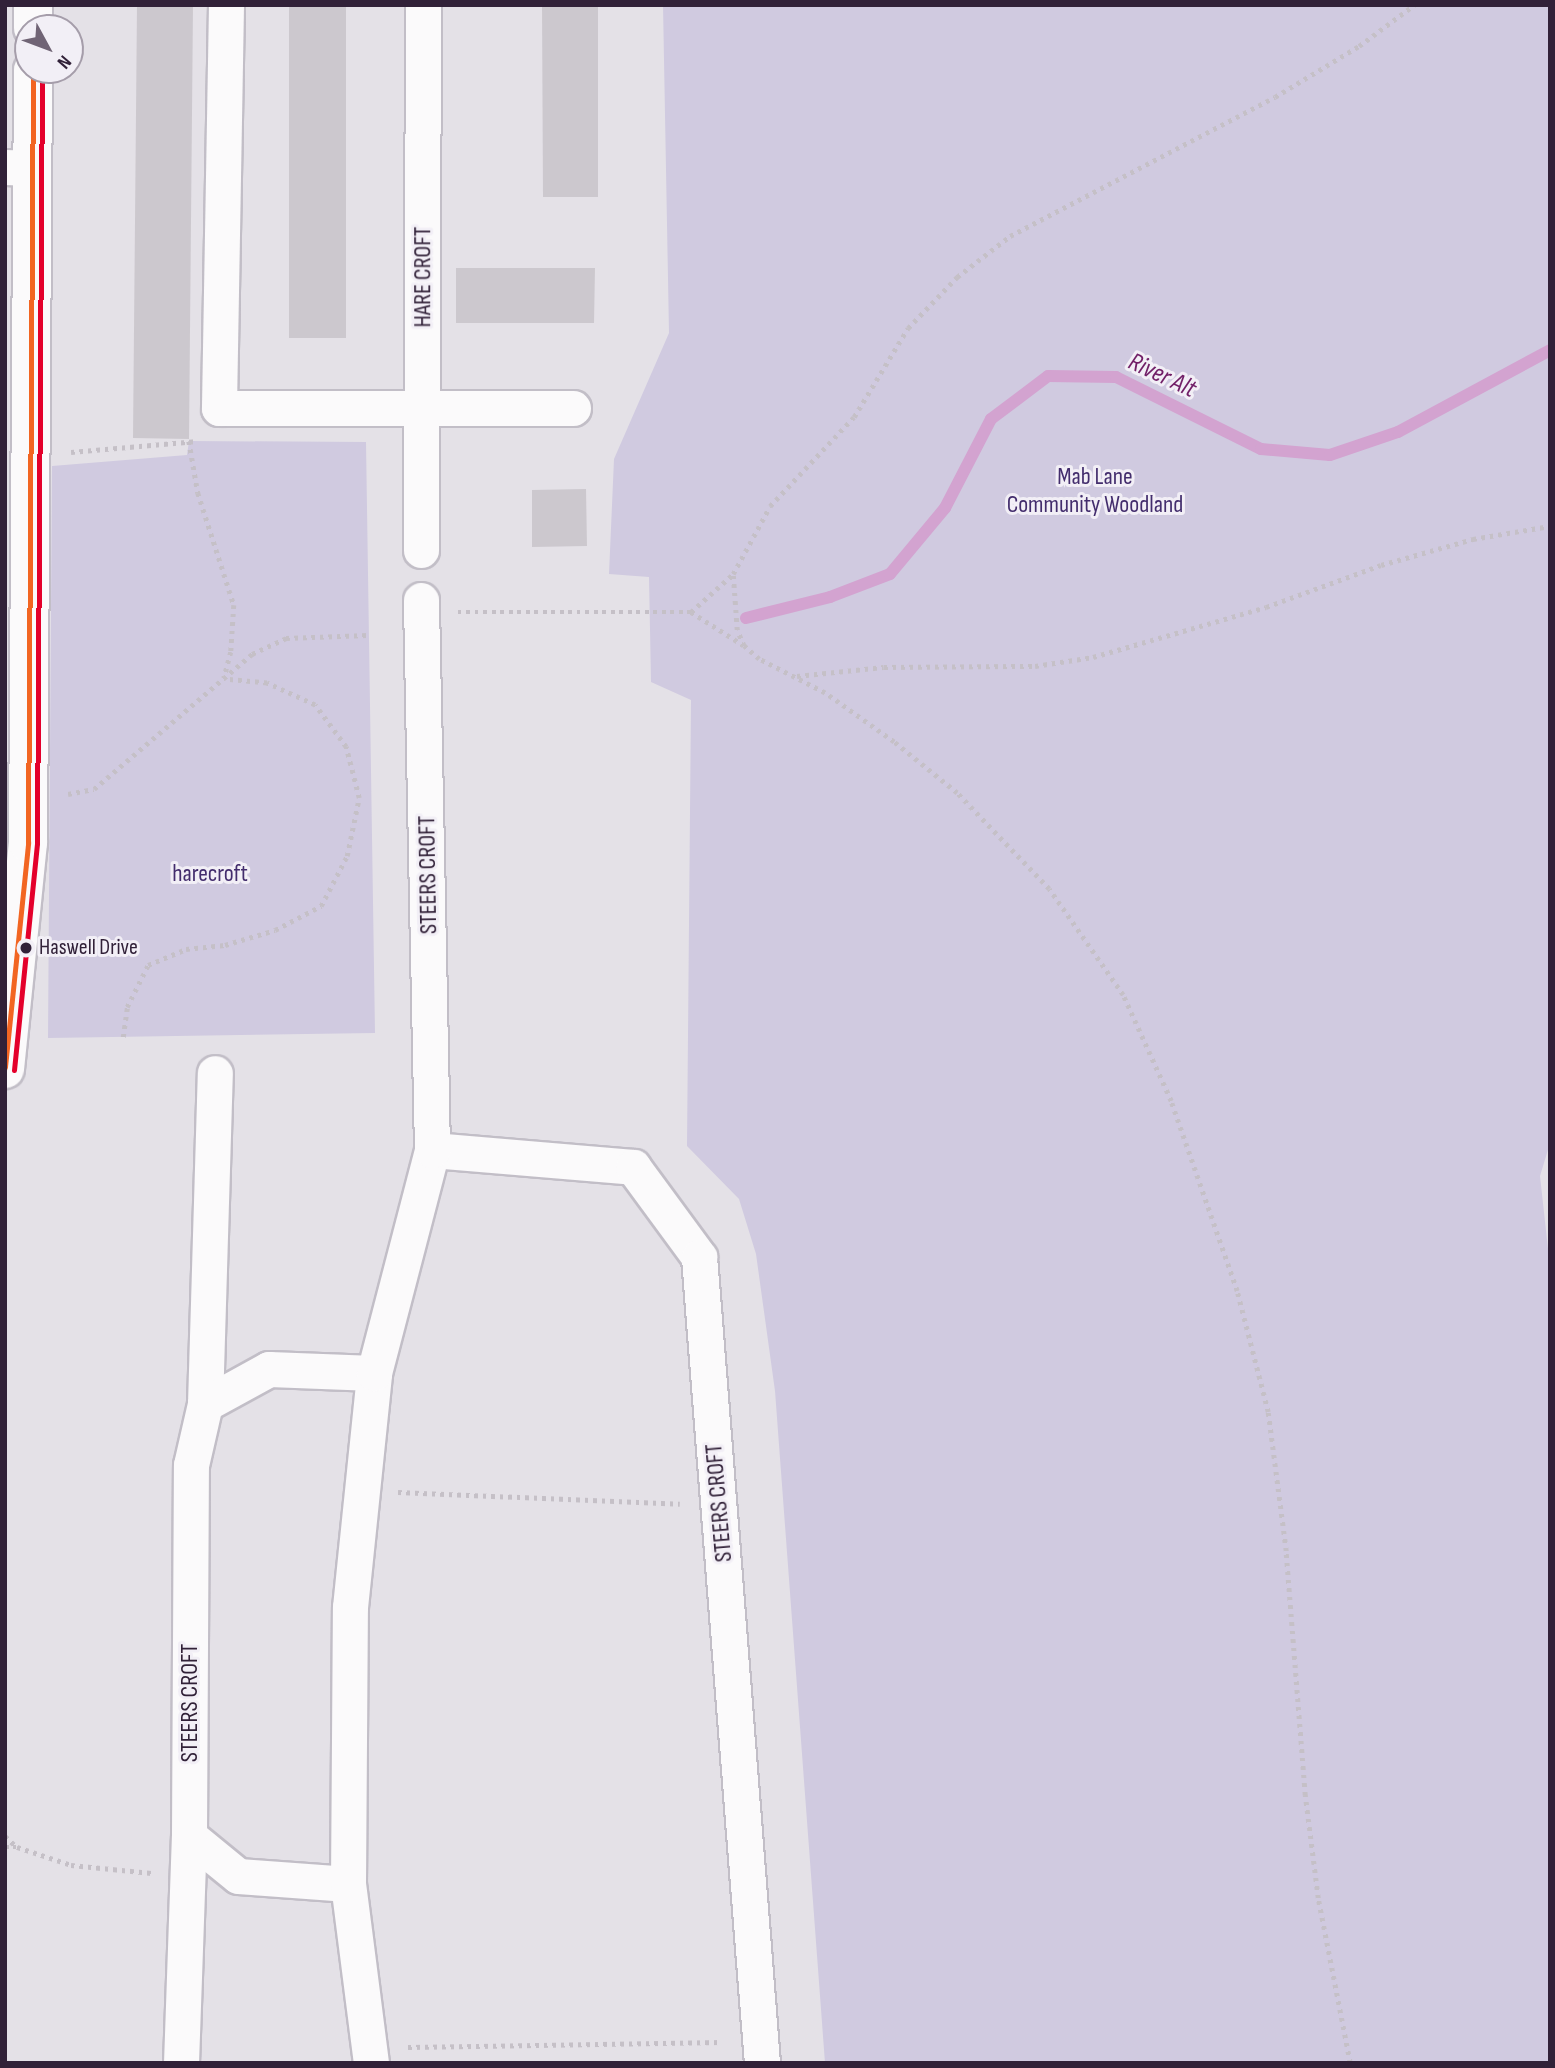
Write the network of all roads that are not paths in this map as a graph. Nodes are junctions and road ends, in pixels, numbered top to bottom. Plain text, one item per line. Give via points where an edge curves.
1 (226, 5) edge
2 (423, 5) edge
3 (31, 84) edge
4 (19, 167) edge
5 (573, 408) dead end
6 (422, 410) junction
7 (421, 550) dead end
8 (421, 606) road end
9 (5, 1069) edge
10 (215, 1073) dead end
11 (432, 1150) junction
12 (374, 1373) junction
13 (205, 1404) junction
14 (189, 1836) junction
15 (348, 1884) junction
16 (762, 2052) edge
17 (370, 2055) edge
18 (181, 2063) edge

1 - 6 street via 219,408
2 - 6 street, HARE CROFT
3 - 4 street
4 - 9 street via 31,455 28,843
5 - 6 street
6 - 7 street, HARE CROFT
8 - 11 street, STEERS CROFT
10 - 13 street, STEERS CROFT
11 - 12 street, STEERS CROFT
11 - 16 street, STEERS CROFT via 633,1167 699,1257
12 - 13 street via 269,1369
12 - 15 street, STEERS CROFT via 350,1607
13 - 14 street, STEERS CROFT via 191,1465
14 - 15 street via 238,1875
14 - 18 street, STEERS CROFT
15 - 17 street, STEERS CROFT

